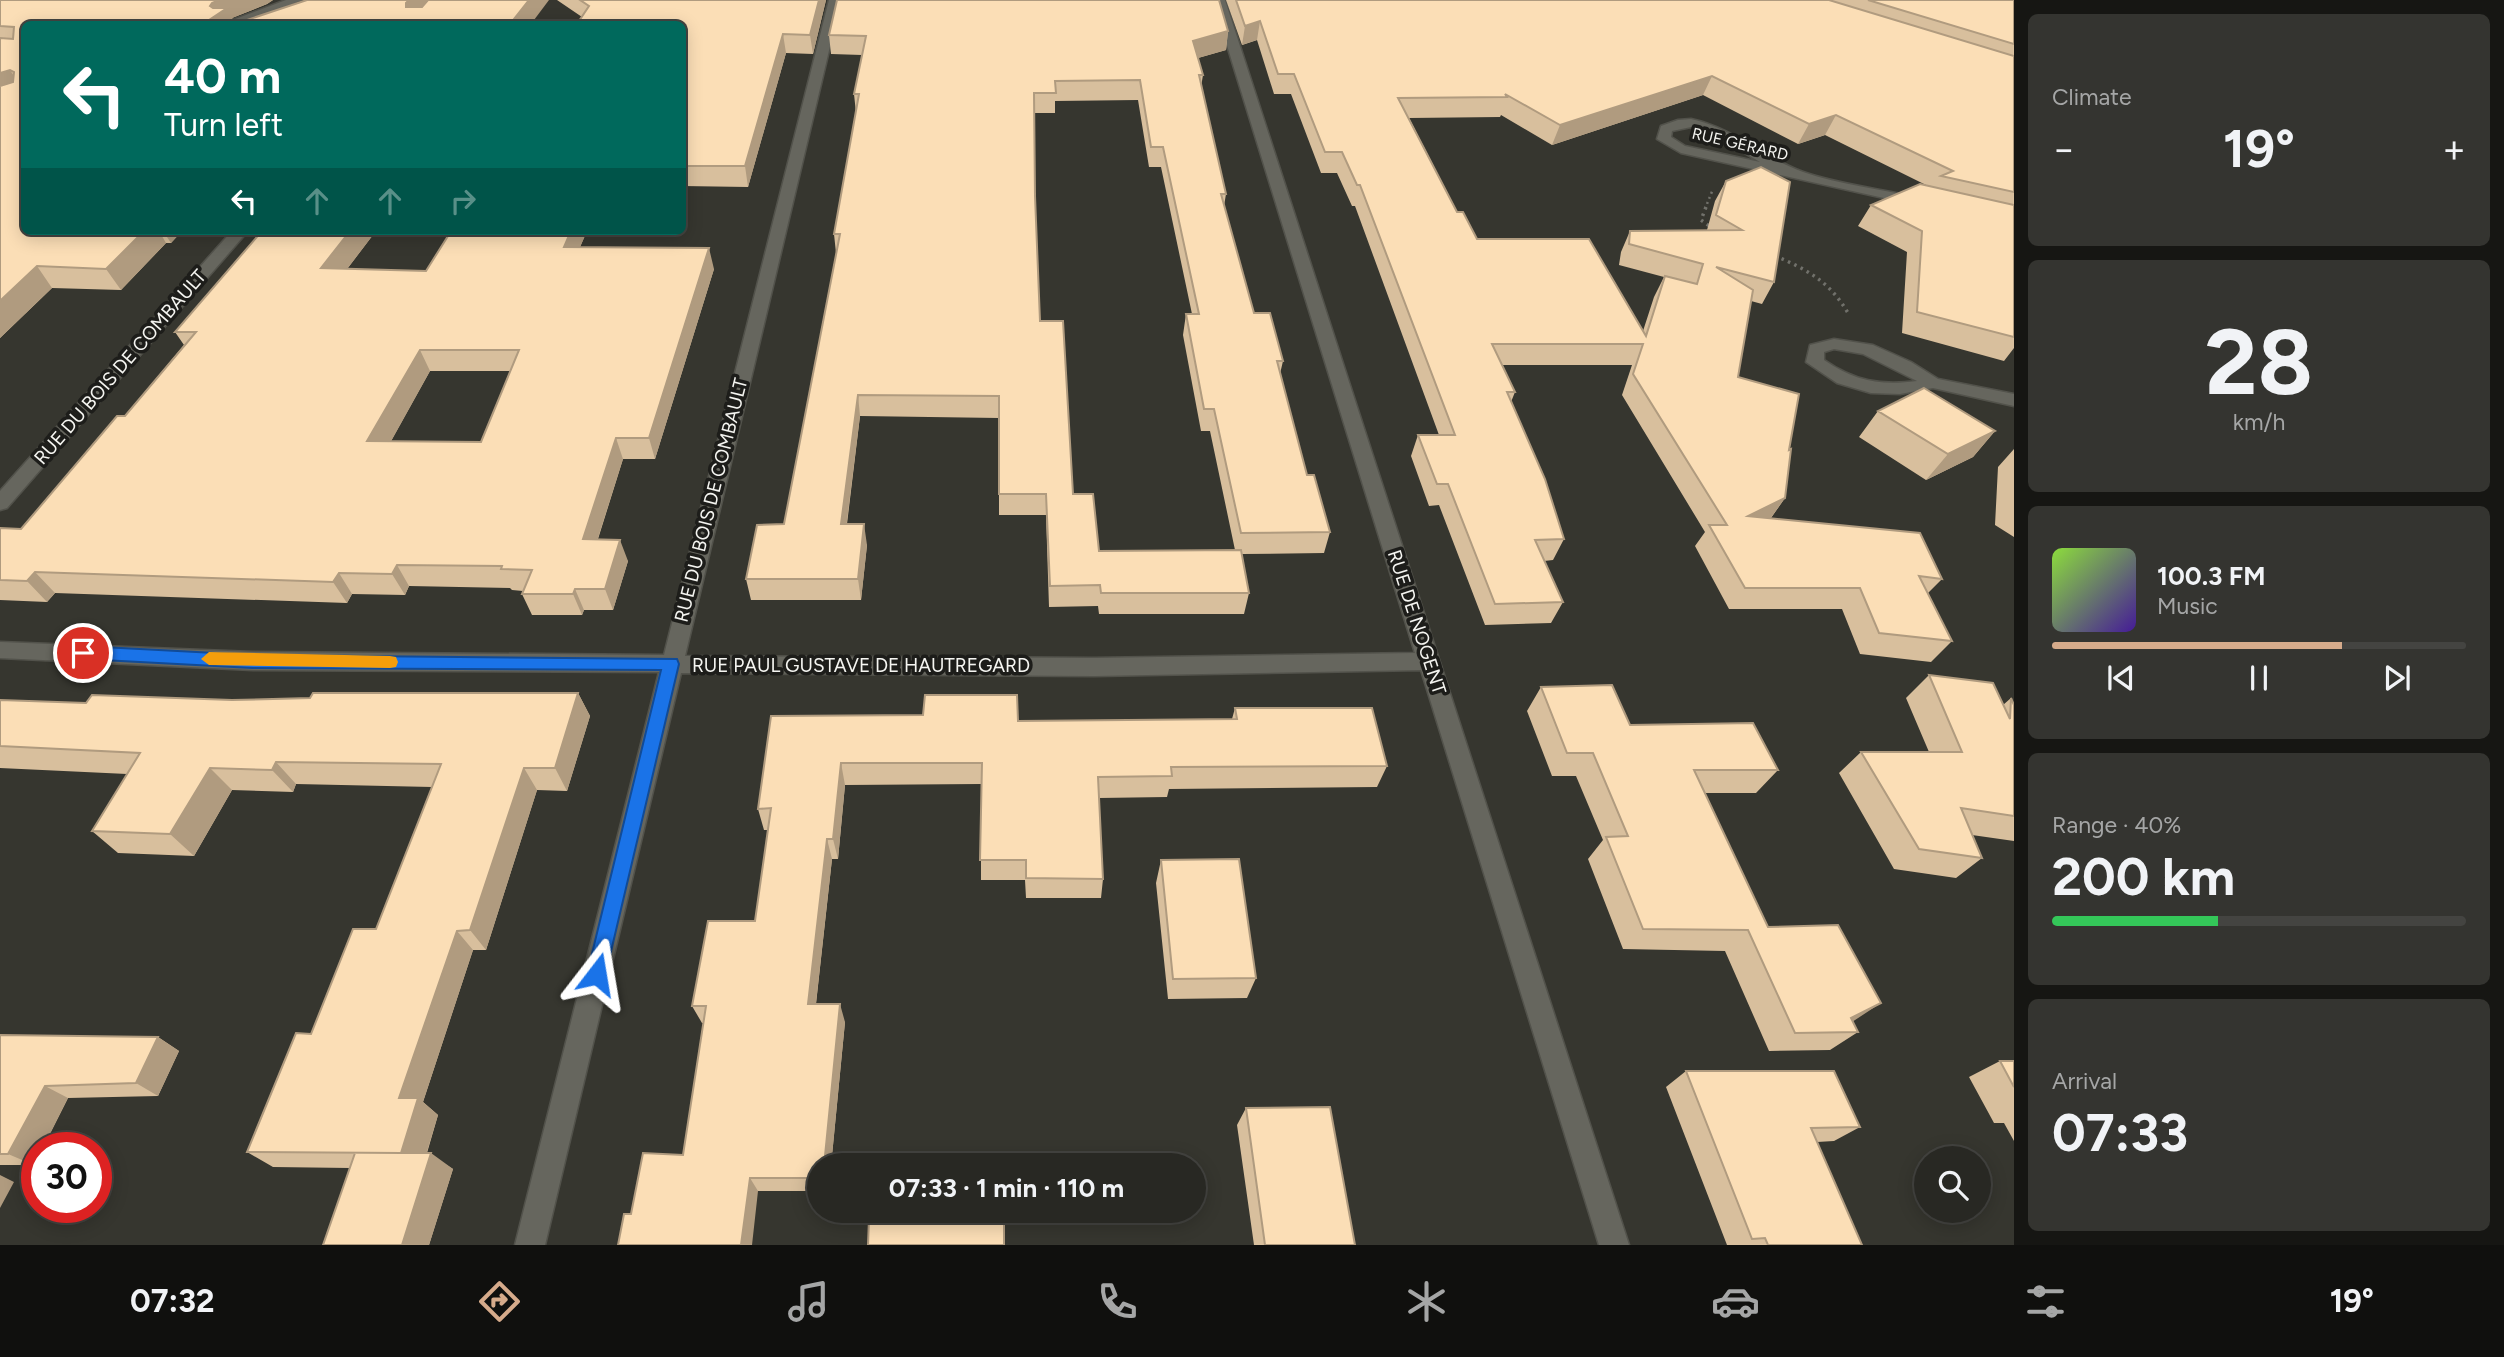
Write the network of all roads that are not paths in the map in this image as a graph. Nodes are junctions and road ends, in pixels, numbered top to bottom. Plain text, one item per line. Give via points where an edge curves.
1 (297, 0) edge
2 (835, 0) edge
3 (1219, 0) edge
4 (237, 21) edge
5 (1801, 176) junction
6 (1934, 205) edge
7 (236, 235) edge
8 (1933, 383) junction
9 (2014, 400) edge
10 (0, 503) edge
11 (0, 650) edge
12 (1429, 660) junction
13 (671, 664) junction
14 (530, 1245) edge
15 (1614, 1245) edge

1 - 4 street
2 - 13 street, RUE DU BOIS DE COMBAULT
3 - 12 street, RUE DE NOGENT
5 - 5 street, RUE GÉRARD via 1716,131 1690,124 1666,129 1664,139 1681,149
5 - 6 street, RUE GÉRARD
7 - 10 street, RUE DU BOIS DE COMBAULT
8 - 8 street via 1867,349 1834,344 1816,349 1815,362 1835,377 1866,388 1901,390
8 - 9 street
11 - 13 street, RUE PAUL GUSTAVE DE HAUTREGARD via 253,661
12 - 13 street, RUE PAUL GUSTAVE DE HAUTREGARD via 1094,667
12 - 15 street, RUE DE NOGENT
13 - 14 street, RUE DU BOIS DE COMBAULT

